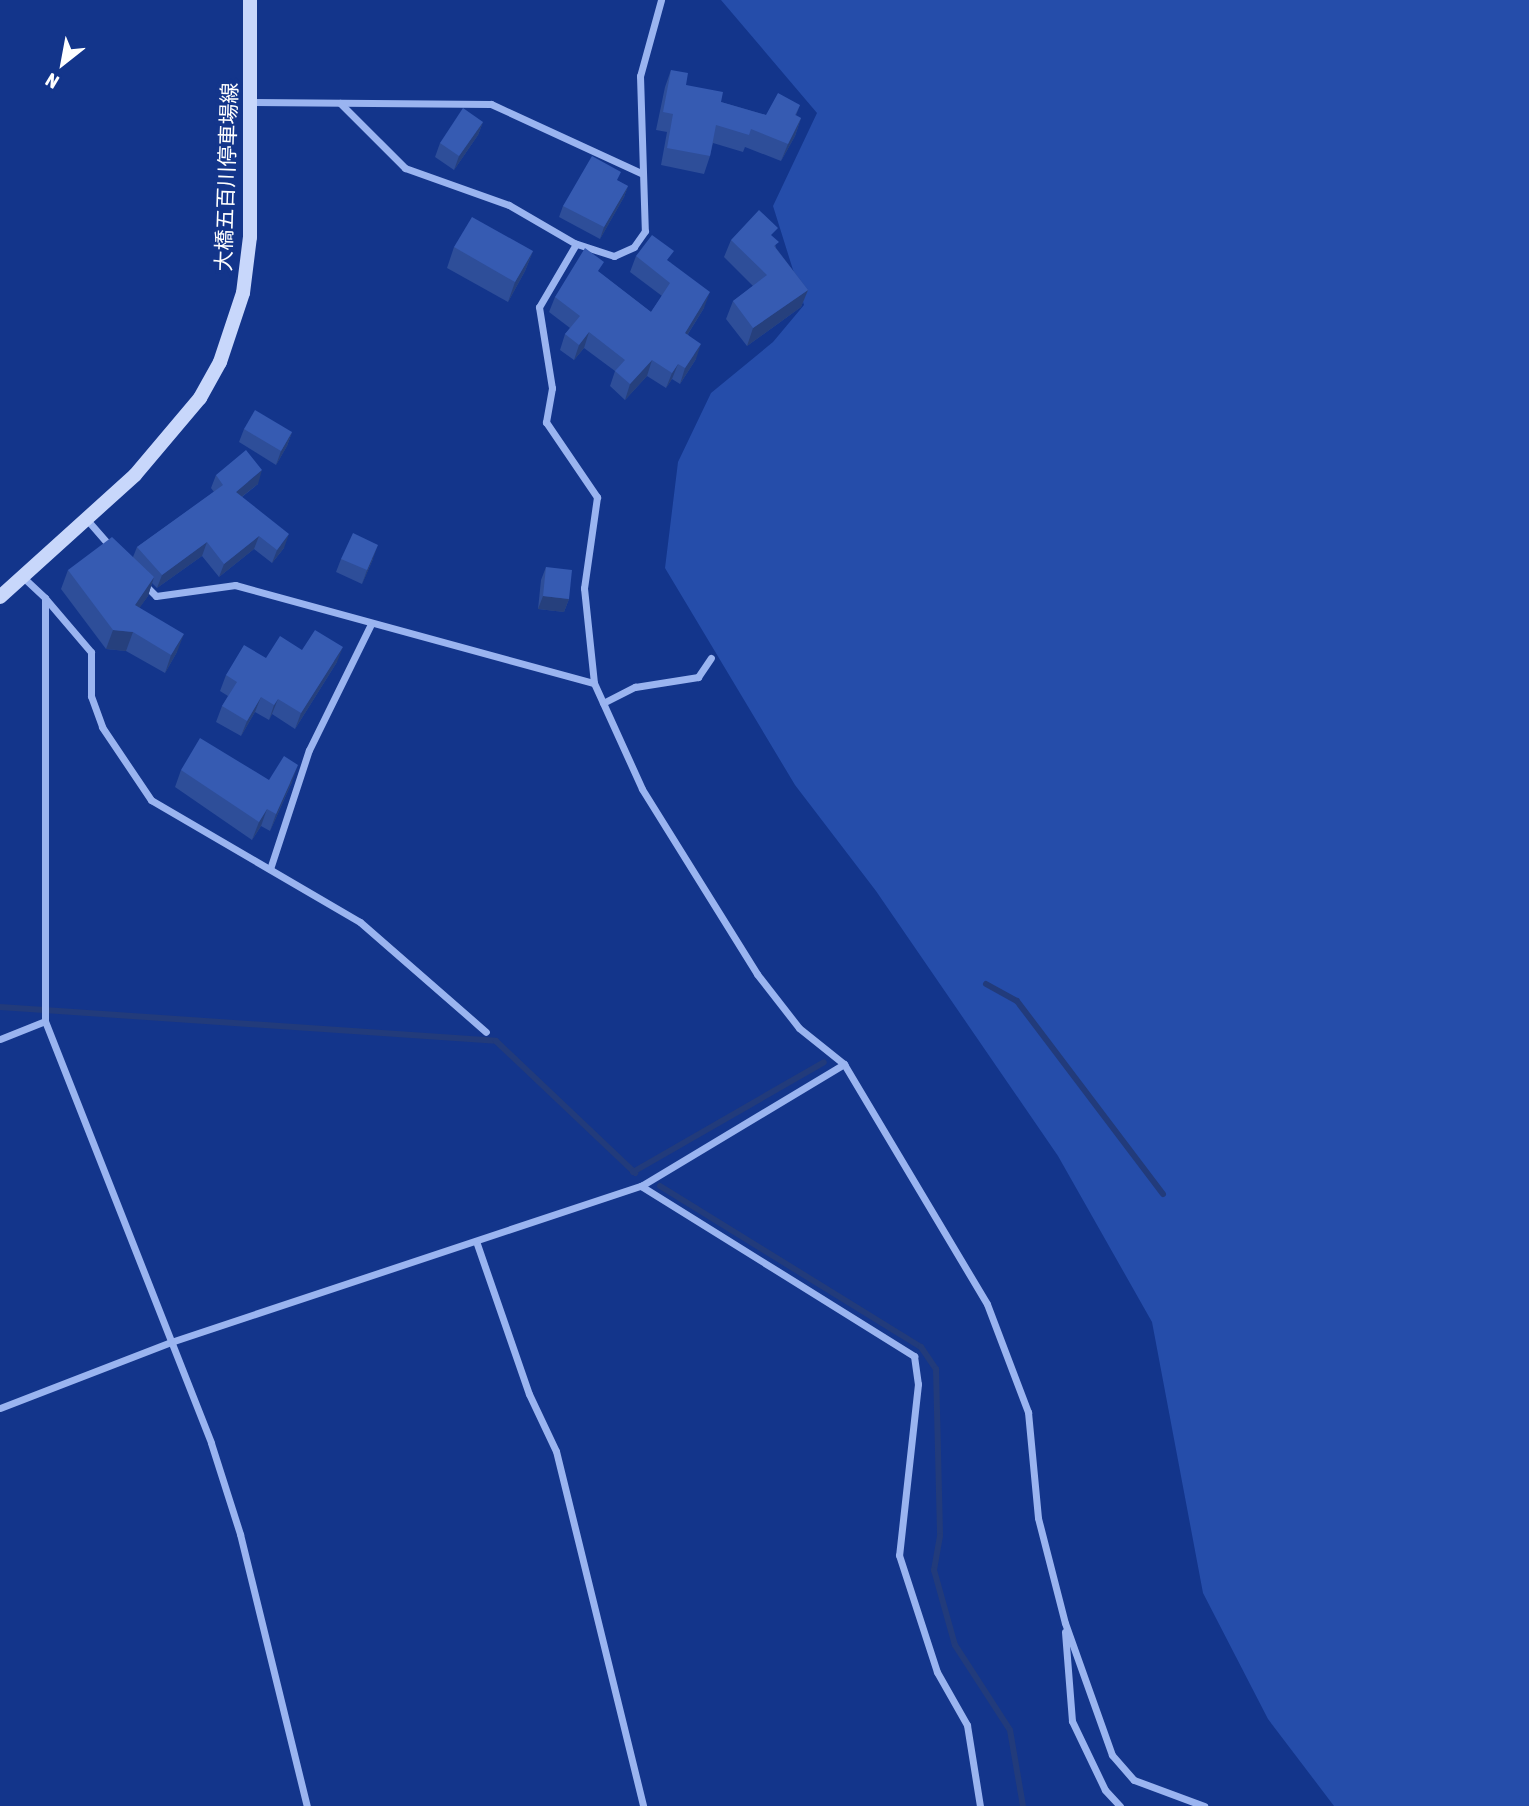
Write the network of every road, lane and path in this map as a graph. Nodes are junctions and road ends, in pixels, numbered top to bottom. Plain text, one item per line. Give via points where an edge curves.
1 (250, 0) edge
2 (661, 0) edge
3 (251, 102) junction
4 (340, 103) junction
5 (641, 173) junction
6 (576, 244) junction
7 (89, 522) junction
8 (122, 559) edge
9 (139, 578) edge
10 (26, 580) junction
11 (0, 597) edge
12 (45, 597) junction
13 (371, 624) junction
14 (711, 658) dead end
15 (594, 683) junction
16 (603, 703) junction
17 (270, 869) junction
18 (45, 1021) junction
19 (486, 1031) dead end
20 (0, 1039) edge
21 (844, 1064) junction
22 (642, 1186) junction
23 (476, 1241) junction
24 (174, 1341) junction
25 (0, 1408) edge
26 (1065, 1623) junction
27 (307, 1806) edge
28 (643, 1806) edge
29 (980, 1806) edge
30 (1120, 1806) edge
31 (1204, 1806) edge

1 - 3 main road, 大橋五百川停車場線
2 - 5 street via 640,76
3 - 4 street
3 - 7 main road, 大橋五百川停車場線 via 250,237 233,330 200,398
4 - 5 street via 491,104
4 - 6 street via 405,168 509,205
5 - 6 street via 647,221 634,247 614,256
6 - 15 street via 539,318 552,388 546,422 597,497 584,588
7 - 8 street
7 - 10 main road, 大橋五百川停車場線
9 - 13 street via 156,596 234,585
10 - 11 main road, 大橋五百川停車場線
10 - 12 street
12 - 17 street via 91,652 91,696 102,727 151,800
12 - 18 street
13 - 15 street
13 - 17 street via 309,750
14 - 16 street via 698,677 635,687
15 - 16 street
16 - 21 street via 642,789 757,974 799,1028
17 - 19 street via 391,944
18 - 20 street
18 - 24 street
21 - 22 street
21 - 26 street via 987,1304 1011,1357 1028,1412 1038,1518
22 - 23 street
22 - 29 street via 914,1356 918,1384 899,1555 937,1672 967,1725
23 - 24 street
23 - 28 street via 556,1451
24 - 25 street
24 - 27 street via 240,1534
26 - 30 street via 1072,1720 1105,1790
26 - 31 street via 1121,1772

